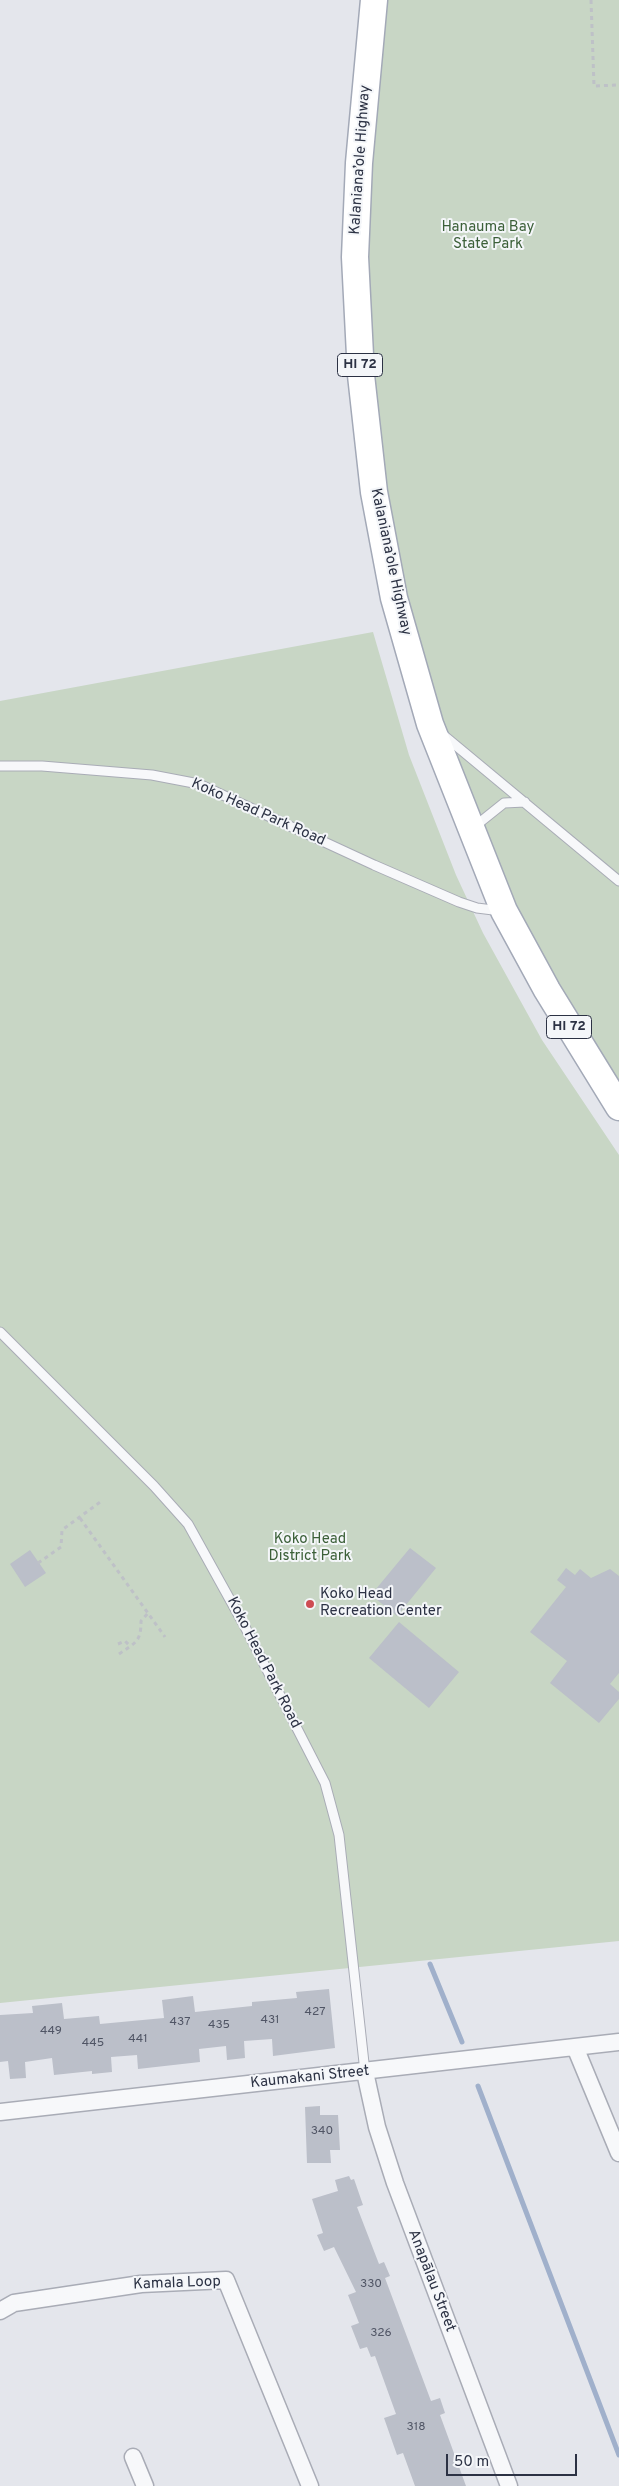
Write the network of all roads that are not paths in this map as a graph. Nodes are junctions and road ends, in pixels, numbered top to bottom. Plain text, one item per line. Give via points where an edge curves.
1 (374, 0) edge
2 (430, 724) junction
3 (0, 766) edge
4 (525, 802) junction
5 (471, 830) junction
6 (619, 881) edge
7 (504, 911) junction
8 (619, 1107) edge
9 (0, 1332) edge
10 (619, 2042) edge
11 (574, 2047) junction
12 (365, 2072) junction
13 (0, 2112) edge
14 (619, 2153) edge
15 (0, 2311) edge
16 (133, 2457) dead end
17 (145, 2486) edge
18 (310, 2486) edge
19 (508, 2486) edge

1 - 2 main road, Kalaniana’ole Highway / HI 72 via 355,257 361,375 374,492 394,598
2 - 4 lane
2 - 5 main road, Kalaniana’ole Highway / HI 72
3 - 7 lane, Koko Head Park Road via 143,774 199,784 459,902 486,910
4 - 5 lane via 504,803
4 - 6 lane
5 - 7 main road, Kalaniana’ole Highway / HI 72
7 - 8 main road, Kalaniana’ole Highway / HI 72 via 547,990
9 - 12 lane, Koko Head Park Road via 188,1524 325,1783 339,1835
10 - 11 street, Kaumakani Street
11 - 12 street, Kaumakani Street
11 - 14 street
12 - 13 street, Kaumakani Street
12 - 19 street, Anapālau Street via 377,2127 395,2184
15 - 18 street, Kamala Loop via 14,2303 141,2284 226,2280
16 - 17 street

